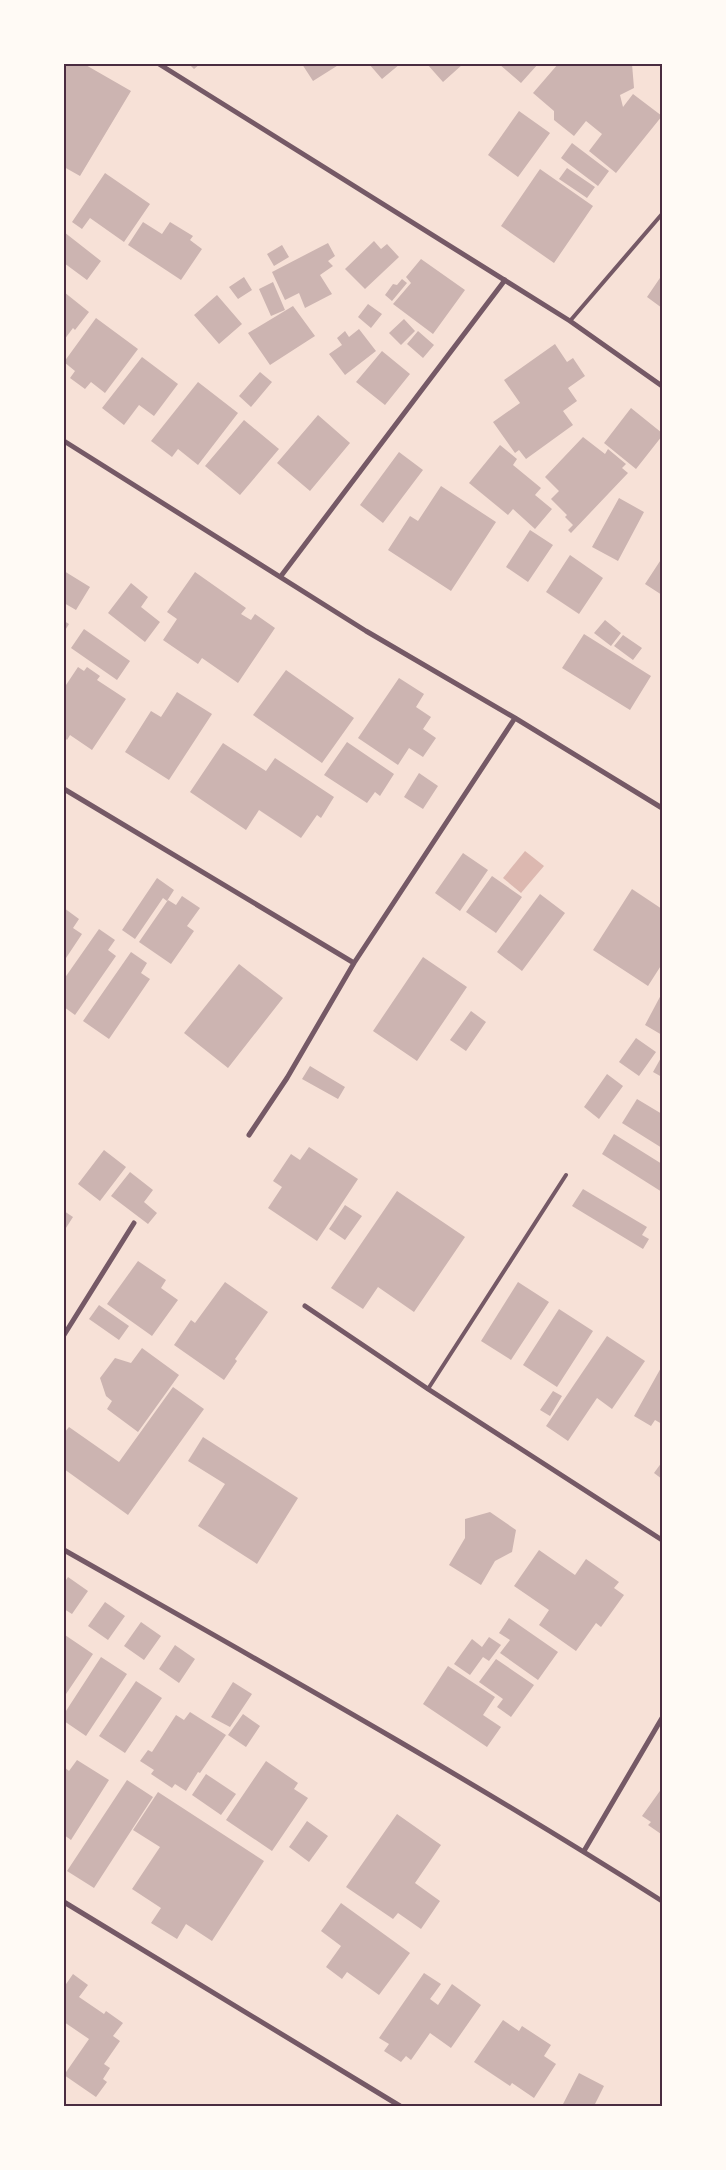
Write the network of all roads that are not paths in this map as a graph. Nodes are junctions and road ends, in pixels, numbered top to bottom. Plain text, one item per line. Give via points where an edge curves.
1 (159, 64) edge
2 (662, 214) edge
3 (505, 280) junction
4 (570, 321) junction
5 (662, 386) edge
6 (64, 441) edge
7 (281, 576) junction
8 (515, 718) junction
9 (64, 789) edge
10 (662, 808) edge
11 (354, 963) junction
12 (249, 1135) dead end
13 (566, 1175) dead end
14 (134, 1223) dead end
15 (305, 1306) dead end
16 (64, 1335) edge
17 (428, 1390) junction
18 (662, 1540) edge
19 (64, 1550) edge
20 (662, 1718) edge
21 (584, 1851) junction
22 (662, 1901) edge
23 (64, 1902) edge
24 (400, 2106) edge

1 - 3 street
2 - 4 lane
3 - 4 street
3 - 7 street
4 - 5 street
6 - 7 street
7 - 8 street via 366,631
8 - 10 street
8 - 11 street
9 - 11 street
11 - 12 street via 292,1070
13 - 17 lane
14 - 16 street
15 - 17 street
17 - 18 street
19 - 21 street
20 - 21 street
21 - 22 street
23 - 24 street

